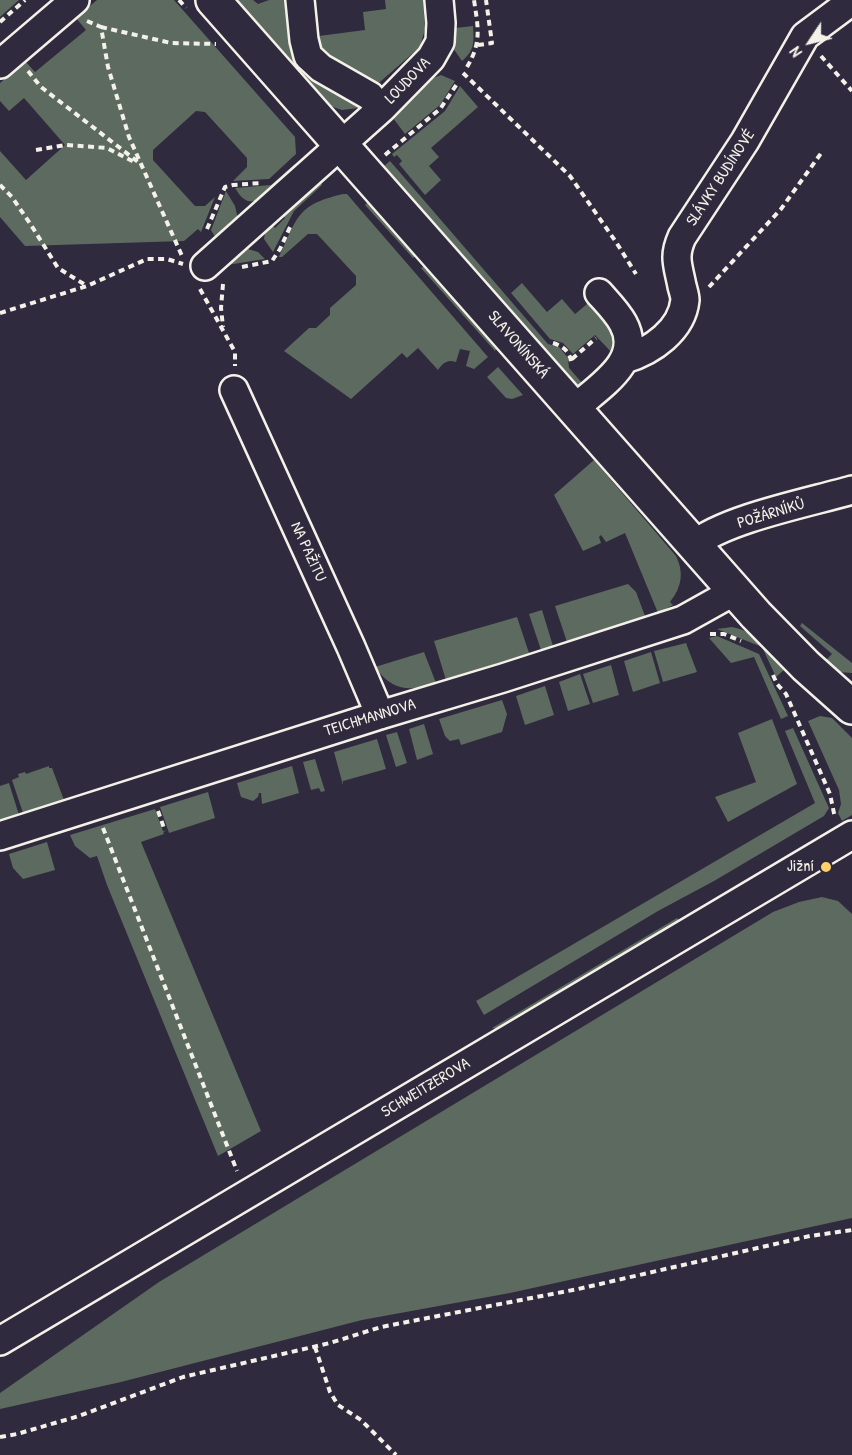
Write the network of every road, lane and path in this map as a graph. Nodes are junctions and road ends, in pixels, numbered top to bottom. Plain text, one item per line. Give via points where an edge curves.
1 (25, 0) edge
2 (213, 0) edge
3 (300, 0) edge
4 (439, 0) edge
5 (474, 0) edge
6 (486, 0) edge
7 (852, 1) edge
8 (61, 6) edge
9 (0, 22) edge
10 (101, 27) junction
11 (218, 44) dead end
12 (478, 45) junction
13 (818, 52) dead end
14 (6, 59) edge
15 (467, 66) dead end
16 (463, 73) dead end
17 (457, 84) dead end
18 (852, 91) edge
19 (381, 109) junction
20 (341, 145) junction
21 (36, 150) dead end
22 (822, 152) dead end
23 (378, 161) dead end
24 (142, 166) junction
25 (0, 185) edge
26 (272, 261) dead end
27 (236, 269) dead end
28 (200, 271) junction
29 (636, 273) dead end
30 (87, 286) junction
31 (708, 287) dead end
32 (599, 293) dead end
33 (0, 313) edge
34 (224, 331) junction
35 (596, 338) dead end
36 (626, 359) junction
37 (571, 360) dead end
38 (234, 390) joint
39 (574, 408) junction
40 (852, 490) edge
41 (694, 545) junction
42 (735, 591) junction
43 (777, 684) dead end
44 (848, 698) edge
45 (380, 715) junction
46 (156, 805) dead end
47 (833, 815) dead end
48 (100, 822) dead end
49 (165, 831) dead end
50 (852, 834) edge
51 (0, 836) edge
52 (237, 1171) dead end
53 (852, 1230) edge
54 (0, 1341) edge
55 (315, 1347) junction
56 (0, 1437) edge
57 (396, 1455) edge

1 - 9 path
2 - 20 main road, SLAVONÍNSKÁ
3 - 19 street via 308,56 321,68 370,96
4 - 19 street, LOUDOVA via 440,42 431,58
5 - 12 path
6 - 12 path via 492,43
7 - 36 street, SLÁVKY BUDÍNOVÉ via 805,36 746,141 682,237 676,250 685,298 680,318 658,344
8 - 10 path
8 - 14 street
10 - 11 path via 171,43
10 - 24 path via 108,67
12 - 15 path
13 - 18 path
14 - 24 path
16 - 29 path via 570,176
17 - 23 path via 440,109
19 - 20 street, LOUDOVA
20 - 28 street
20 - 39 main road, SLAVONÍNSKÁ
21 - 24 path via 66,145 106,148
22 - 31 path via 781,209
24 - 28 path
25 - 30 path via 12,196 58,268
26 - 27 path
28 - 30 path via 167,259 147,259
28 - 34 path
28 - 34 path via 221,308
30 - 33 path
32 - 36 street via 623,323 629,342
34 - 38 path via 235,352
35 - 37 path
36 - 39 street
38 - 45 street, NA PAŽITU
39 - 41 main road, SLAVONÍNSKÁ
40 - 41 street, POŽÁRNÍKŮ via 747,520 710,534
41 - 42 main road
42 - 44 main road via 774,634
42 - 45 street, TEICHMANNOVA via 683,620 506,686
43 - 47 path via 786,694 830,794
45 - 51 street, TEICHMANNOVA
46 - 49 path
48 - 52 path
50 - 54 street, SCHWEITZEROVA
53 - 55 path via 381,1328
55 - 56 path via 183,1377 79,1416
55 - 57 path via 338,1405 361,1420

